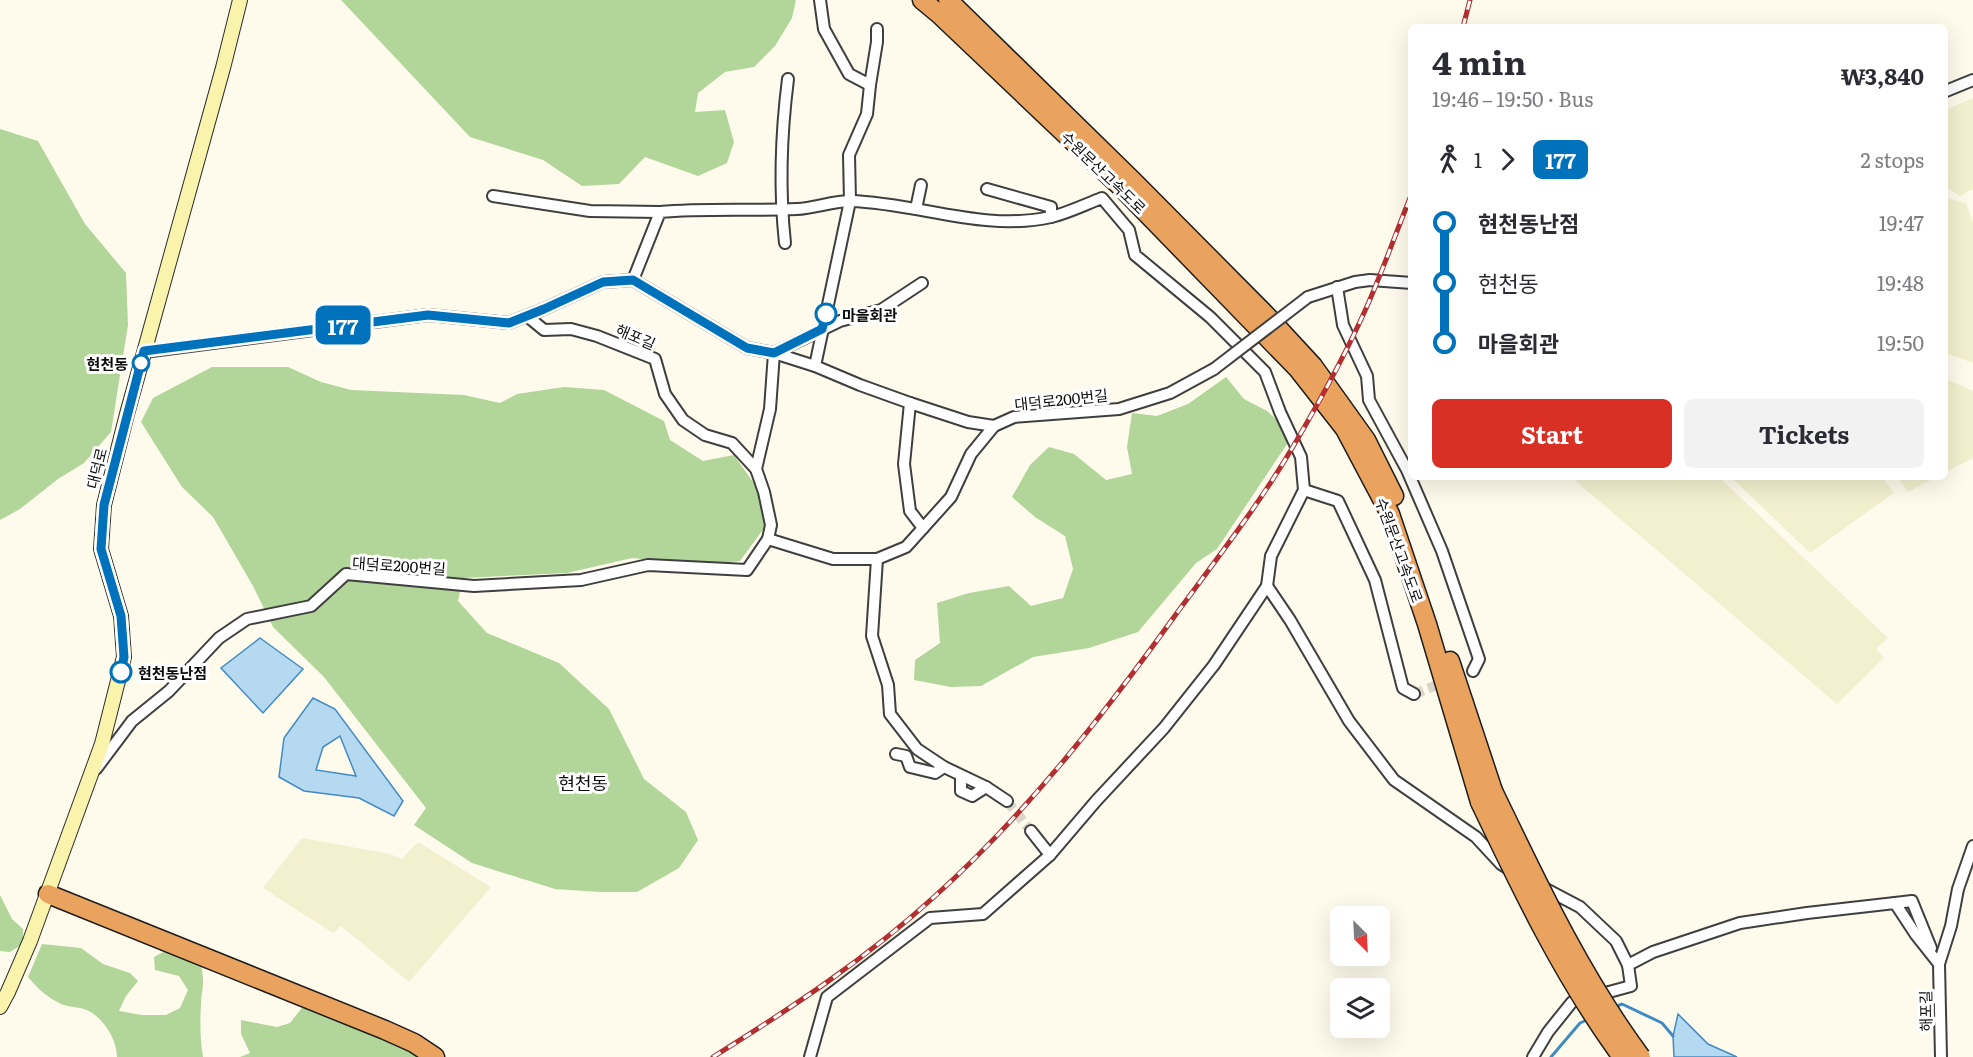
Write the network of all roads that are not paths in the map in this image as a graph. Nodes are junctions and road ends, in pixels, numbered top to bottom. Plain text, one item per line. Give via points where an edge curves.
1 (240, 0) edge
2 (820, 0) edge
3 (922, 0) edge
4 (948, 0) edge
5 (877, 29) dead end
6 (788, 79) dead end
7 (1973, 80) edge
8 (870, 85) junction
9 (1948, 90) edge
10 (921, 185) dead end
11 (987, 189) dead end
12 (493, 196) dead end
13 (850, 201) junction
14 (781, 209) junction
15 (916, 209) junction
16 (660, 212) junction
17 (1051, 217) junction
18 (785, 243) dead end
19 (633, 280) junction
20 (922, 283) dead end
21 (1408, 283) edge
22 (1337, 287) junction
23 (527, 316) junction
24 (822, 329) junction
25 (144, 351) junction
26 (774, 353) junction
27 (815, 366) junction
28 (910, 403) junction
29 (994, 426) junction
30 (756, 469) junction
31 (1408, 472) edge
32 (1411, 480) edge
33 (1304, 490) junction
34 (923, 528) junction
35 (768, 539) junction
36 (877, 559) junction
37 (1267, 586) junction
38 (1473, 671) dead end
39 (1414, 694) dead end
40 (896, 754) dead end
41 (944, 767) junction
42 (91, 776) junction
43 (1486, 796) junction
44 (1006, 801) tunnel mouth
45 (1031, 831) tunnel mouth
46 (1973, 846) edge
47 (1050, 855) junction
48 (48, 894) junction
49 (1895, 903) junction
50 (1939, 964) junction
51 (1628, 965) junction
52 (0, 1007) edge
53 (435, 1057) edge
54 (810, 1057) edge
55 (1533, 1057) edge
56 (1622, 1057) edge
57 (1641, 1057) edge
58 (1941, 1057) edge

1 - 25 street, 대덕로
2 - 8 street via 824,29 849,74
3 - 43 highway, 수원문산고속도로 via 1122,188 1298,369 1346,429 1390,514
4 - 43 highway, 수원문산고속도로 via 1263,312 1313,366 1366,440 1400,508
5 - 8 street
6 - 14 street via 782,126
7 - 9 street
8 - 13 street via 867,114 849,155
10 - 15 street
11 - 17 street via 1052,207
12 - 16 street via 590,211
13 - 14 street
13 - 15 street
13 - 24 street
14 - 16 street
14 - 18 street
15 - 17 street via 984,221
16 - 19 street
17 - 33 street via 1102,198 1129,230 1135,255 1210,317 1265,372 1301,457
19 - 23 street via 603,282
19 - 26 street via 747,348
20 - 24 street via 881,310
21 - 22 street, 대덕로200번길 via 1370,280
22 - 29 street, 대덕로200번길, bridge via 1308,297 1214,369 1170,393 1119,409 1014,417
22 - 31 street via 1343,325 1366,376 1369,400
23 - 25 street via 509,323 428,315
23 - 30 street, 해포길 via 544,330 571,329 655,359 665,394 683,420 705,435 732,443
24 - 26 street
24 - 27 street
25 - 42 street, 대덕로 via 104,505 101,549 121,616 124,657
26 - 27 street
26 - 30 street via 770,409
27 - 28 street
28 - 29 street via 968,422
28 - 34 street via 904,464 910,511
29 - 34 street via 971,454 951,497
30 - 35 street via 771,525
32 - 38 street via 1442,551 1479,659
33 - 37 street via 1271,556
33 - 39 street via 1338,501 1375,580 1403,688
34 - 36 street via 906,547
35 - 36 street via 833,559
35 - 42 street, 대덕로200번길 via 747,570 648,565 581,580 474,586 346,574 312,606 247,619 219,638 168,691 132,721
36 - 41 street via 872,636 888,685 890,714 917,749
37 - 47 street via 1214,665 1164,728
37 - 51 street via 1349,721 1394,780 1476,837 1501,864 1580,907 1616,941
40 - 41 street via 906,756 910,767 935,773
41 - 44 street
42 - 48 street, 대덕로
43 - 56 highway, 수원문산고속도로, bridge via 1532,909 1571,981
43 - 57 highway, 수원문산고속도로, bridge via 1584,970
45 - 47 street
46 - 50 street
47 - 54 street via 983,914 930,918 827,997
48 - 52 street, 대덕로
48 - 53 highway via 384,1030
49 - 50 street
49 - 50 street via 1912,901
49 - 51 street via 1740,923 1653,952
50 - 58 street, 해포길
51 - 55 street via 1631,986 1572,1002

